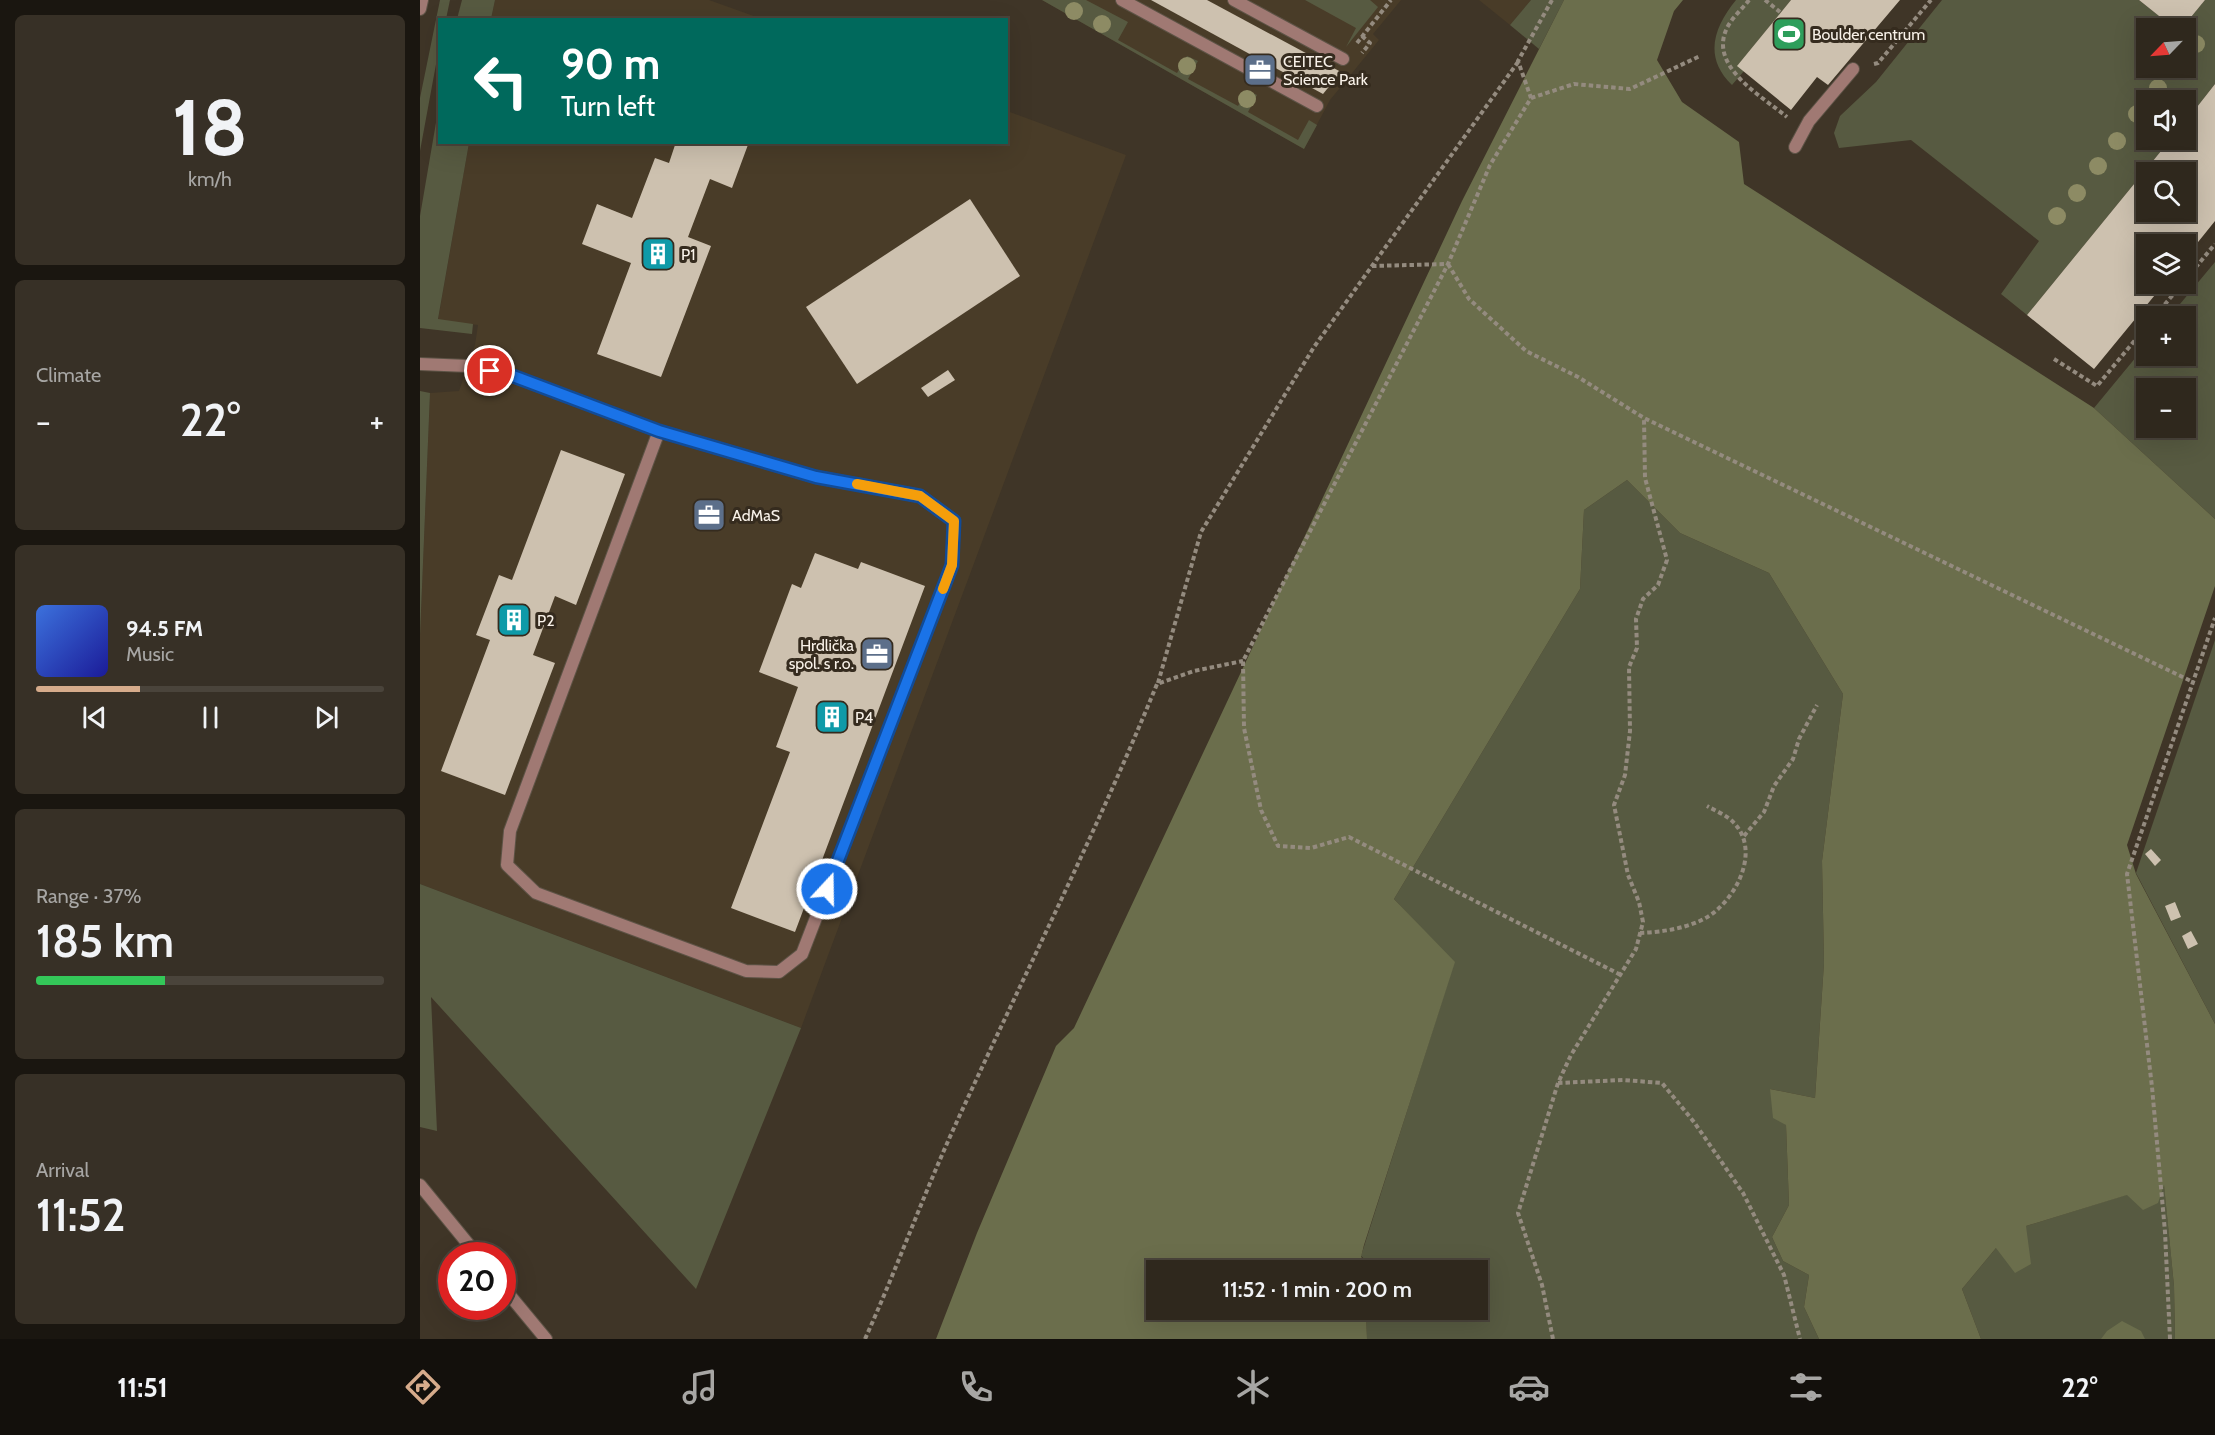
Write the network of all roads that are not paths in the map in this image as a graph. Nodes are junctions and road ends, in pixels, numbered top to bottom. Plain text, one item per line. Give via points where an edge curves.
1 (422, 0) edge
2 (1122, 0) edge
3 (1234, 0) edge
4 (420, 9) edge
5 (1343, 59) road end
6 (1853, 69) road end
7 (1317, 106) dead end
8 (1795, 147) dead end
9 (420, 364) edge
10 (659, 431) junction
11 (420, 1185) edge
12 (467, 1242) edge
13 (516, 1303) edge
14 (546, 1339) edge

1 - 4 street
2 - 7 street
3 - 5 street
6 - 8 street via 1809,121
9 - 10 street via 468,366 513,376
10 - 10 street via 510,831 507,865 536,893 746,971 778,972 802,954 952,565 954,521 920,496 816,477
11 - 12 street
13 - 14 street

